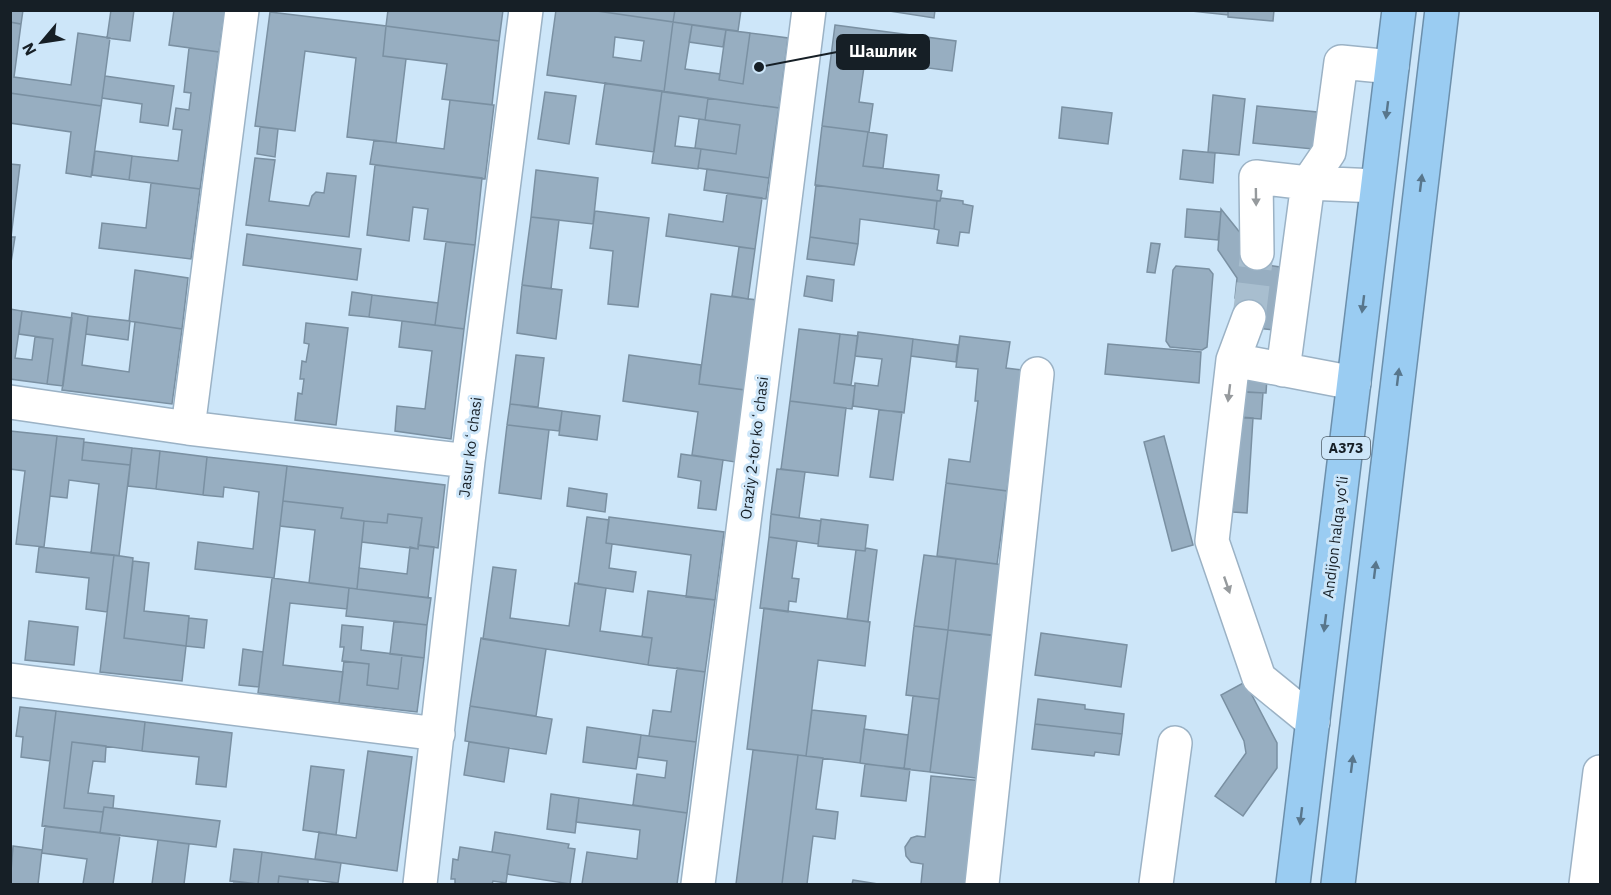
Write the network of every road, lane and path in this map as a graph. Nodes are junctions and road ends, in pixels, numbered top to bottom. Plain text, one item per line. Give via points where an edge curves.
1 (242, 10) edge
2 (526, 10) edge
3 (809, 10) edge
4 (1399, 10) edge
5 (1442, 10) edge
6 (1392, 67) junction
7 (1308, 183) junction
8 (1377, 186) junction
9 (1257, 253) tunnel mouth
10 (1249, 317) tunnel mouth
11 (1233, 360) junction
12 (1283, 370) junction
13 (1037, 374) dead end
14 (1354, 383) junction
15 (10, 402) edge
16 (188, 428) junction
17 (468, 461) junction
18 (10, 680) edge
19 (1312, 722) junction
20 (438, 734) junction
21 (1175, 743) dead end
22 (1600, 772) edge
23 (420, 885) edge
24 (698, 885) edge
25 (982, 885) edge
26 (1156, 885) edge
27 (1293, 885) edge
28 (1338, 885) edge
29 (1586, 885) edge

1 - 16 street
2 - 17 street, Jasur koʻchasi
3 - 24 street, Oraziy 2-tor koʻchasi
4 - 6 highway, Andijon halqa yo‘li / A373
28 -> 5 highway, A373
6 - 7 street via 1341,62 1329,152
6 -> 8 highway, Andijon halqa yo‘li / A373
7 - 8 street
7 -> 9 street via 1256,177
7 - 12 street
8 -> 14 highway, Andijon halqa yo‘li / A373
10 - 11 street
11 - 12 street
11 -> 19 street via 1212,541 1259,678
12 - 14 street
13 - 25 street
14 -> 19 highway, Andijon halqa yo‘li / A373
15 - 16 street
16 - 17 street
17 - 20 street, Jasur koʻchasi
18 - 20 street
19 -> 27 highway, Andijon halqa yo‘li / A373
20 - 23 street, Jasur koʻchasi
21 - 26 street
22 - 29 street

